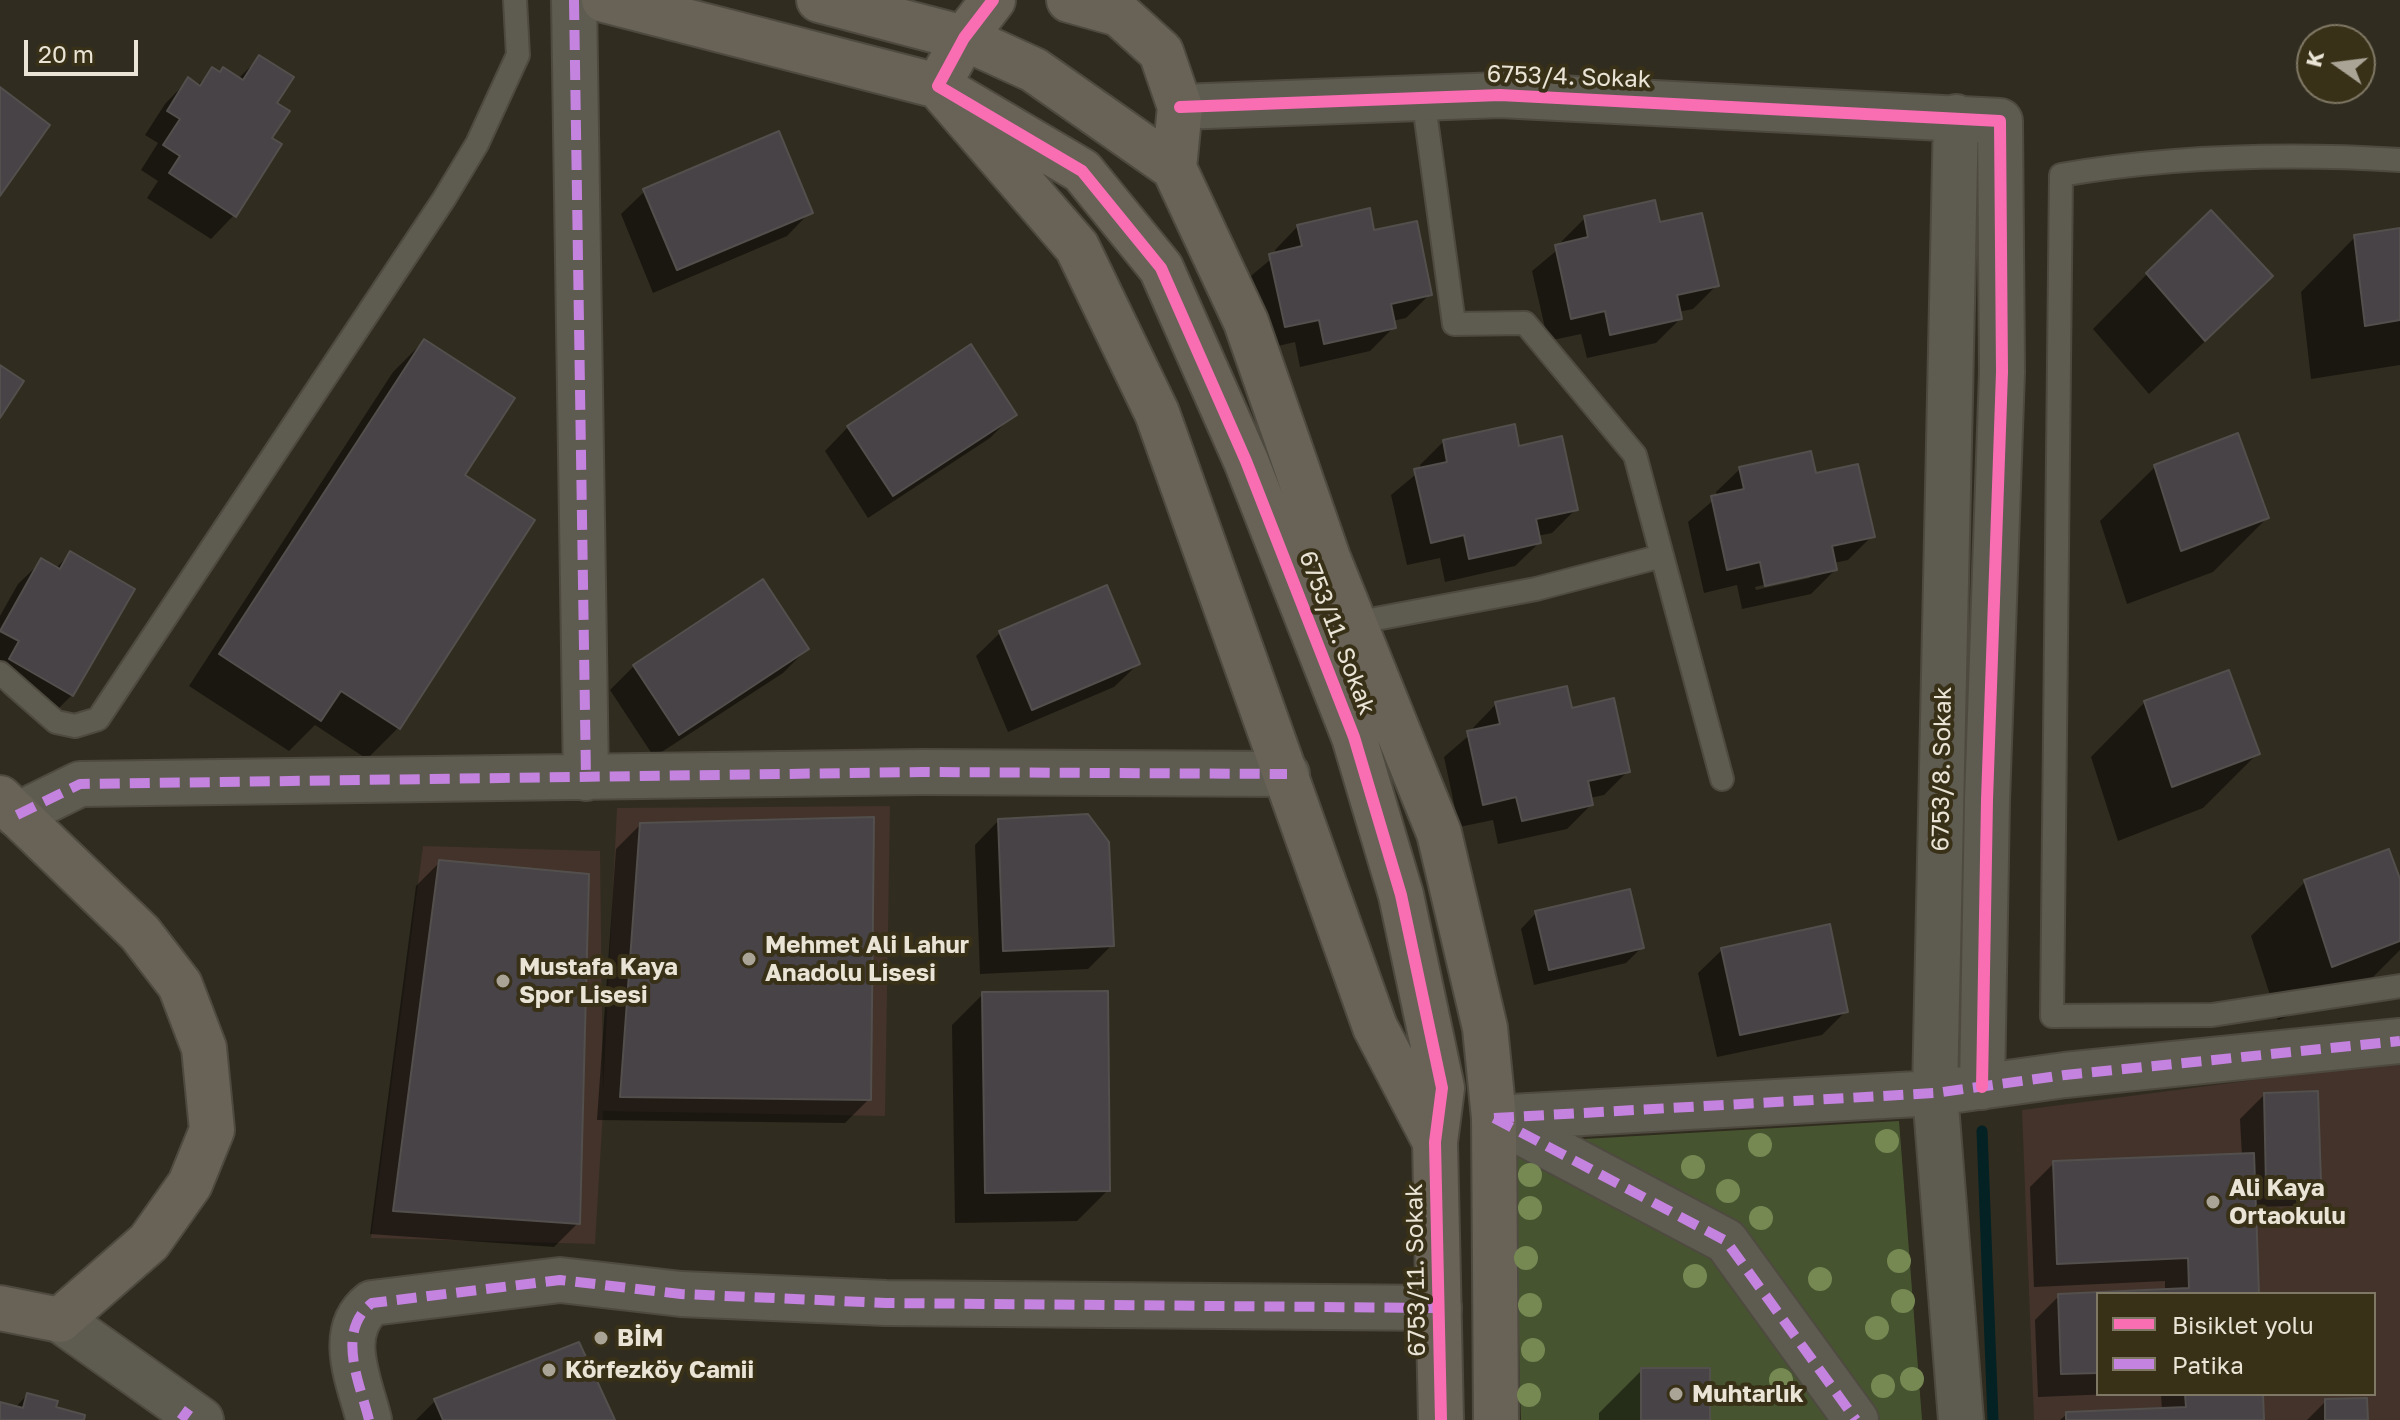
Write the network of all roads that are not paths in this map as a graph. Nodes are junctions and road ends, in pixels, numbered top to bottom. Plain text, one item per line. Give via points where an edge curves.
1 (515, 0) edge
2 (574, 0) edge
3 (604, 0) edge
4 (819, 0) edge
5 (993, 0) edge
6 (1069, 0) edge
7 (964, 38) junction
8 (938, 86) junction
9 (1423, 97) junction
10 (1180, 107) junction
11 (1956, 117) junction
12 (2400, 160) edge
13 (1174, 168) junction
14 (1662, 556) junction
15 (1354, 623) junction
16 (0, 673) edge
17 (1287, 774) junction
18 (586, 778) junction
19 (1722, 779) dead end
20 (9, 807) edge
21 (2400, 986) edge
22 (2400, 1041) edge
23 (1982, 1087) junction
24 (1935, 1093) junction
25 (1494, 1118) junction
26 (1435, 1142) junction
27 (0, 1308) edge
28 (1439, 1308) junction
29 (60, 1320) junction
30 (190, 1416) edge
31 (369, 1420) edge
32 (1441, 1420) edge
33 (1496, 1420) edge
34 (1856, 1420) edge
35 (1961, 1420) edge

1 - 16 lane via 518,55 477,144 98,719 75,726 56,722
2 - 18 street
3 - 8 street, 6753/11. Sokak
4 - 7 street
5 - 7 street
6 - 10 street via 1119,14 1161,52
7 - 8 street
7 - 13 street via 1034,70
8 - 17 street via 1077,247 1157,413
8 - 26 street, 6753/11. Sokak via 1082,171 1161,268 1246,461 1354,737 1401,895 1442,1088
9 - 10 street, 6753/4. Sokak
9 - 11 street, 6753/4. Sokak via 1500,95
9 - 14 lane via 1454,324 1525,323 1635,455
10 - 13 street
11 - 23 street, 6753/4. Sokak via 2000,121 2002,372
11 - 24 street, 6753/8. Sokak
12 - 21 lane via 2270,156 2118,165 2061,175 2052,1016 2212,1015
13 - 15 street, 6753/11. Sokak via 1246,322
14 - 15 lane via 1536,589
14 - 19 lane
15 - 25 street, 6753/11. Sokak via 1439,833 1485,1028
17 - 18 street via 922,772
17 - 26 street via 1375,1027
18 - 20 street via 80,784
20 - 29 street via 140,933 180,985 204,1048 212,1130 190,1184 149,1242
22 - 23 street
23 - 24 street
24 - 25 street
24 - 35 street, 6753/8. Sokak
25 - 33 street, 6753/11. Sokak
25 - 34 street via 1726,1241
26 - 28 street, 6753/11. Sokak
27 - 29 street
28 - 31 street via 886,1303 681,1294 560,1280 372,1303 354,1323 351,1346
28 - 32 street, 6753/11. Sokak
29 - 30 street

